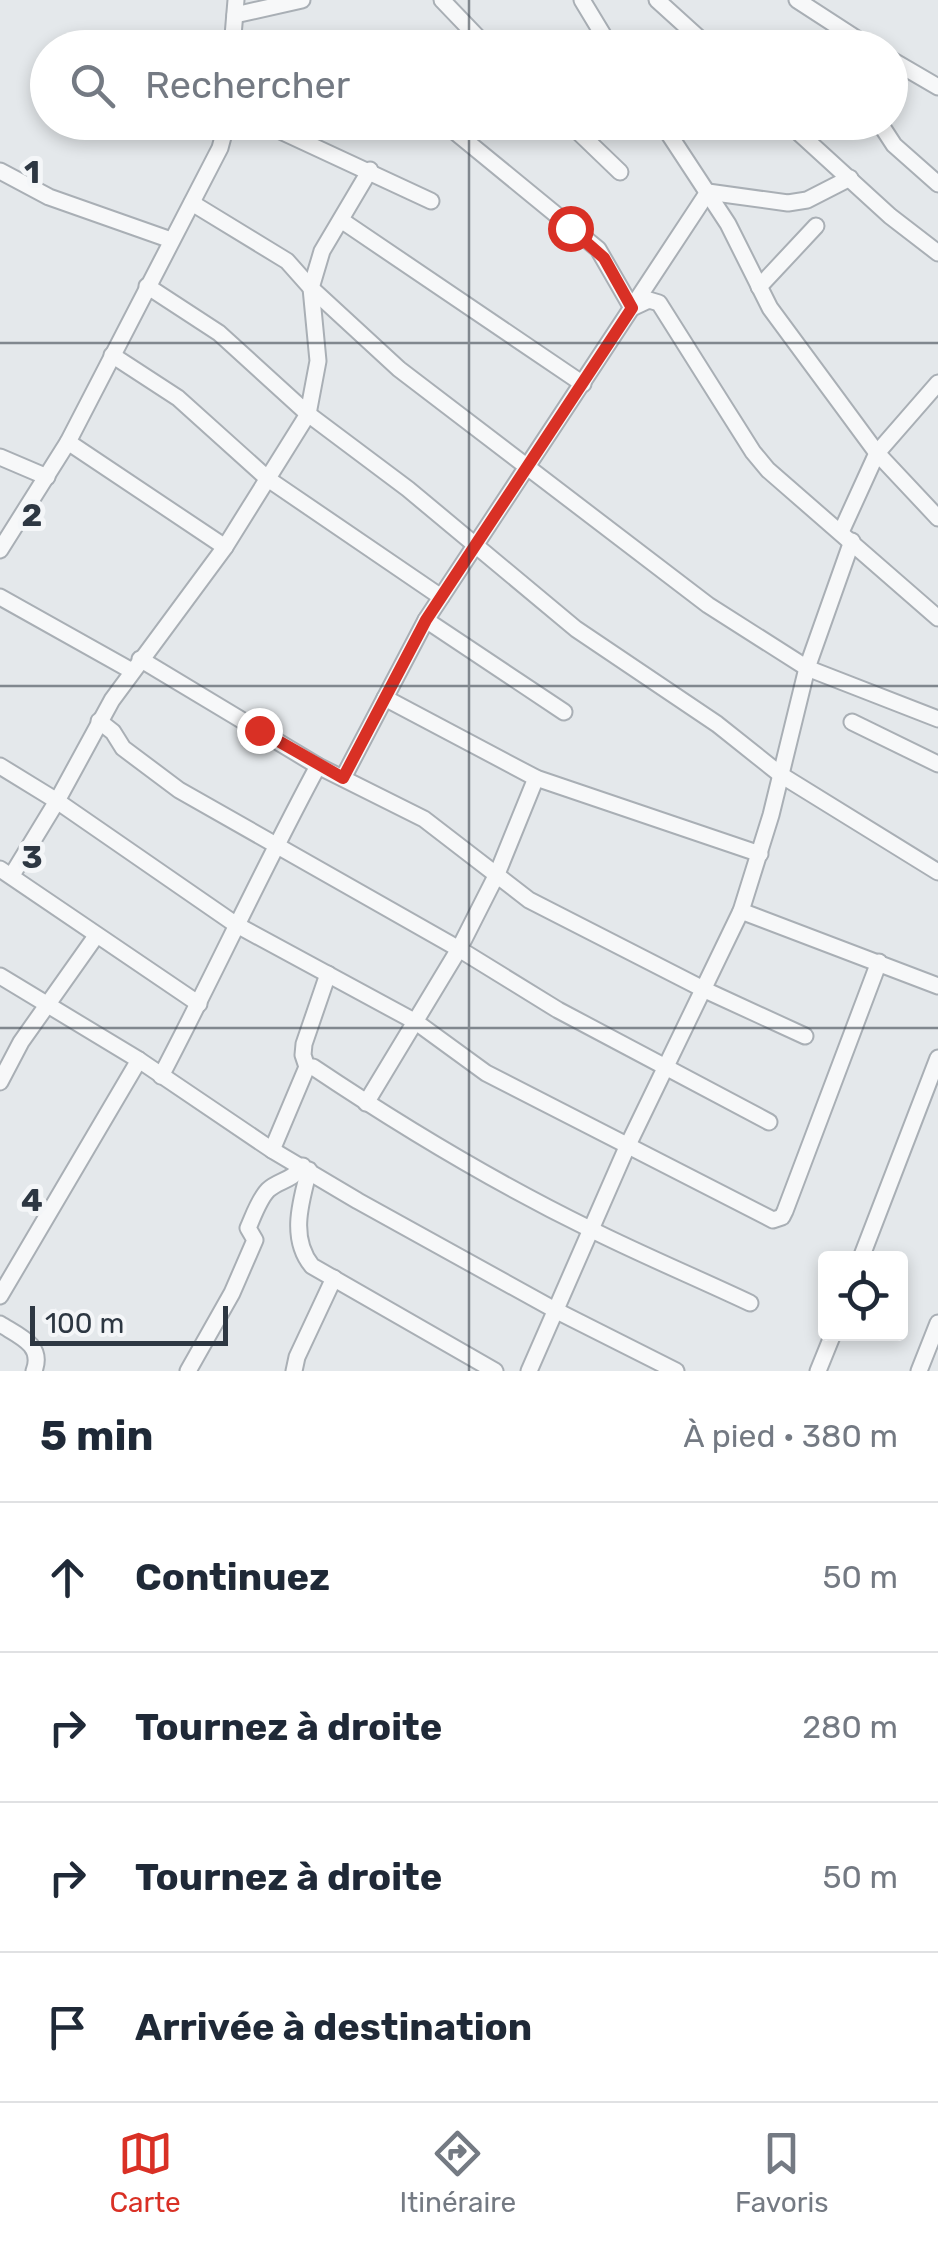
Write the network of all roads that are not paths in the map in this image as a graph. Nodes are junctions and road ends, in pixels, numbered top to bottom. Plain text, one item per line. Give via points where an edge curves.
1 (302, 0) edge
2 (442, 0) edge
3 (582, 0) edge
4 (657, 0) edge
5 (797, 0) edge
6 (236, 8) edge
7 (471, 30) edge
8 (600, 30) edge
9 (690, 30) edge
10 (843, 30) edge
11 (908, 71) edge
12 (938, 87) edge
13 (222, 140) edge
14 (302, 140) edge
15 (465, 140) edge
16 (587, 140) edge
17 (673, 140) edge
18 (807, 140) edge
19 (891, 140) edge
20 (370, 170) junction
21 (0, 171) edge
22 (620, 172) dead end
23 (850, 178) junction
24 (938, 184) edge
25 (708, 192) junction
26 (430, 201) dead end
27 (192, 203) junction
28 (341, 220) junction
29 (816, 226) dead end
30 (172, 240) junction
31 (938, 253) edge
32 (147, 286) junction
33 (759, 287) junction
34 (311, 288) junction
35 (632, 308) junction
36 (112, 355) junction
37 (938, 383) edge
38 (583, 384) junction
39 (308, 414) junction
40 (68, 442) junction
41 (877, 453) junction
42 (0, 457) edge
43 (526, 467) junction
44 (46, 477) junction
45 (268, 479) junction
46 (938, 518) edge
47 (847, 537) junction
48 (225, 547) junction
49 (476, 548) junction
50 (0, 550) edge
51 (0, 597) edge
52 (440, 598) junction
53 (938, 618) edge
54 (426, 620) junction
55 (136, 665) junction
56 (807, 668) junction
57 (385, 698) junction
58 (564, 712) dead end
59 (938, 720) edge
60 (98, 721) junction
61 (852, 722) dead end
62 (938, 764) edge
63 (0, 766) edge
64 (318, 766) junction
65 (781, 775) junction
66 (343, 778) junction
67 (536, 778) junction
68 (58, 801) junction
69 (276, 844) junction
70 (760, 854) junction
71 (6, 872) edge
72 (938, 872) edge
73 (497, 874) junction
74 (742, 911) junction
75 (235, 924) junction
76 (96, 936) junction
77 (459, 949) junction
78 (879, 962) junction
79 (328, 974) junction
80 (0, 976) edge
81 (938, 986) edge
82 (705, 990) junction
83 (48, 1003) junction
84 (199, 1004) junction
85 (416, 1022) junction
86 (805, 1036) dead end
87 (938, 1058) edge
88 (139, 1060) junction
89 (307, 1066) junction
90 (664, 1068) junction
91 (161, 1076) junction
92 (1, 1077) edge
93 (366, 1103) junction
94 (769, 1122) dead end
95 (627, 1147) junction
96 (272, 1150) junction
97 (306, 1168) junction
98 (590, 1229) junction
99 (864, 1251) edge
100 (334, 1278) junction
101 (0, 1296) edge
102 (750, 1303) dead end
103 (556, 1310) junction
104 (0, 1324) edge
105 (936, 1331) edge
106 (830, 1341) edge
107 (34, 1371) edge
108 (188, 1371) edge
109 (294, 1371) edge
110 (495, 1371) edge
111 (529, 1371) edge
112 (676, 1371) edge
113 (818, 1371) edge
114 (919, 1371) edge

1 - 6 street
2 - 7 street
3 - 8 street
4 - 9 street
5 - 10 street
11 - 12 street
13 - 27 street
14 - 20 street
15 - 35 street via 598,249
16 - 22 street
17 - 25 street
18 - 23 street
19 - 24 street
20 - 26 street
20 - 28 street
21 - 30 street via 50,197
23 - 25 street via 788,203
23 - 31 street
25 - 33 street
25 - 35 street
27 - 30 street
27 - 34 street via 287,261
28 - 34 street
28 - 38 street
29 - 33 street
30 - 32 street
32 - 36 street
32 - 39 street via 218,332
33 - 41 street
34 - 39 street via 318,361
34 - 43 street via 372,347
35 - 38 street
35 - 47 street via 658,303 753,452
36 - 40 street
36 - 45 street via 178,398
37 - 41 street
38 - 43 street
39 - 45 street
39 - 49 street
40 - 44 street
40 - 48 street
41 - 46 street
41 - 47 street
42 - 44 street
43 - 49 street
43 - 56 street via 708,604
44 - 50 street
45 - 48 street
45 - 52 street
47 - 53 street
47 - 56 street
48 - 55 street
49 - 52 street
49 - 65 street via 576,629
51 - 55 street
52 - 54 street
54 - 57 street
54 - 58 street
55 - 60 street
55 - 64 street
56 - 59 street
56 - 65 street
57 - 66 street
57 - 67 street
60 - 68 street
60 - 69 street via 179,790
61 - 62 street
63 - 68 street
64 - 66 street
64 - 69 street
65 - 70 street
65 - 72 street
66 - 73 street via 424,819
67 - 70 street
67 - 73 street
68 - 71 street
68 - 75 street
69 - 75 street
69 - 77 street
70 - 74 street
71 - 76 street
73 - 77 street
73 - 82 street via 543,908
74 - 78 street
74 - 82 street
75 - 79 street
75 - 84 street
76 - 83 street
76 - 84 street
77 - 85 street
77 - 90 street
78 - 81 street
78 - 95 street via 782,1217 773,1220
79 - 85 street
79 - 89 street via 304,1044
80 - 83 street
82 - 86 street
82 - 90 street
83 - 88 street
83 - 92 street
84 - 91 street
85 - 93 street
85 - 95 street via 486,1073
87 - 99 street
88 - 91 street
88 - 101 street
89 - 93 street
89 - 96 street
90 - 94 street
90 - 95 street
91 - 96 street
93 - 98 street
95 - 98 street
96 - 97 street
97 - 100 street via 300,1244 312,1266
97 - 103 street
97 - 108 street via 268,1190 248,1228 256,1240
98 - 102 street
98 - 103 street
100 - 109 street
100 - 110 street
103 - 111 street
103 - 112 street
104 - 107 street via 34,1349
105 - 114 street
106 - 113 street

